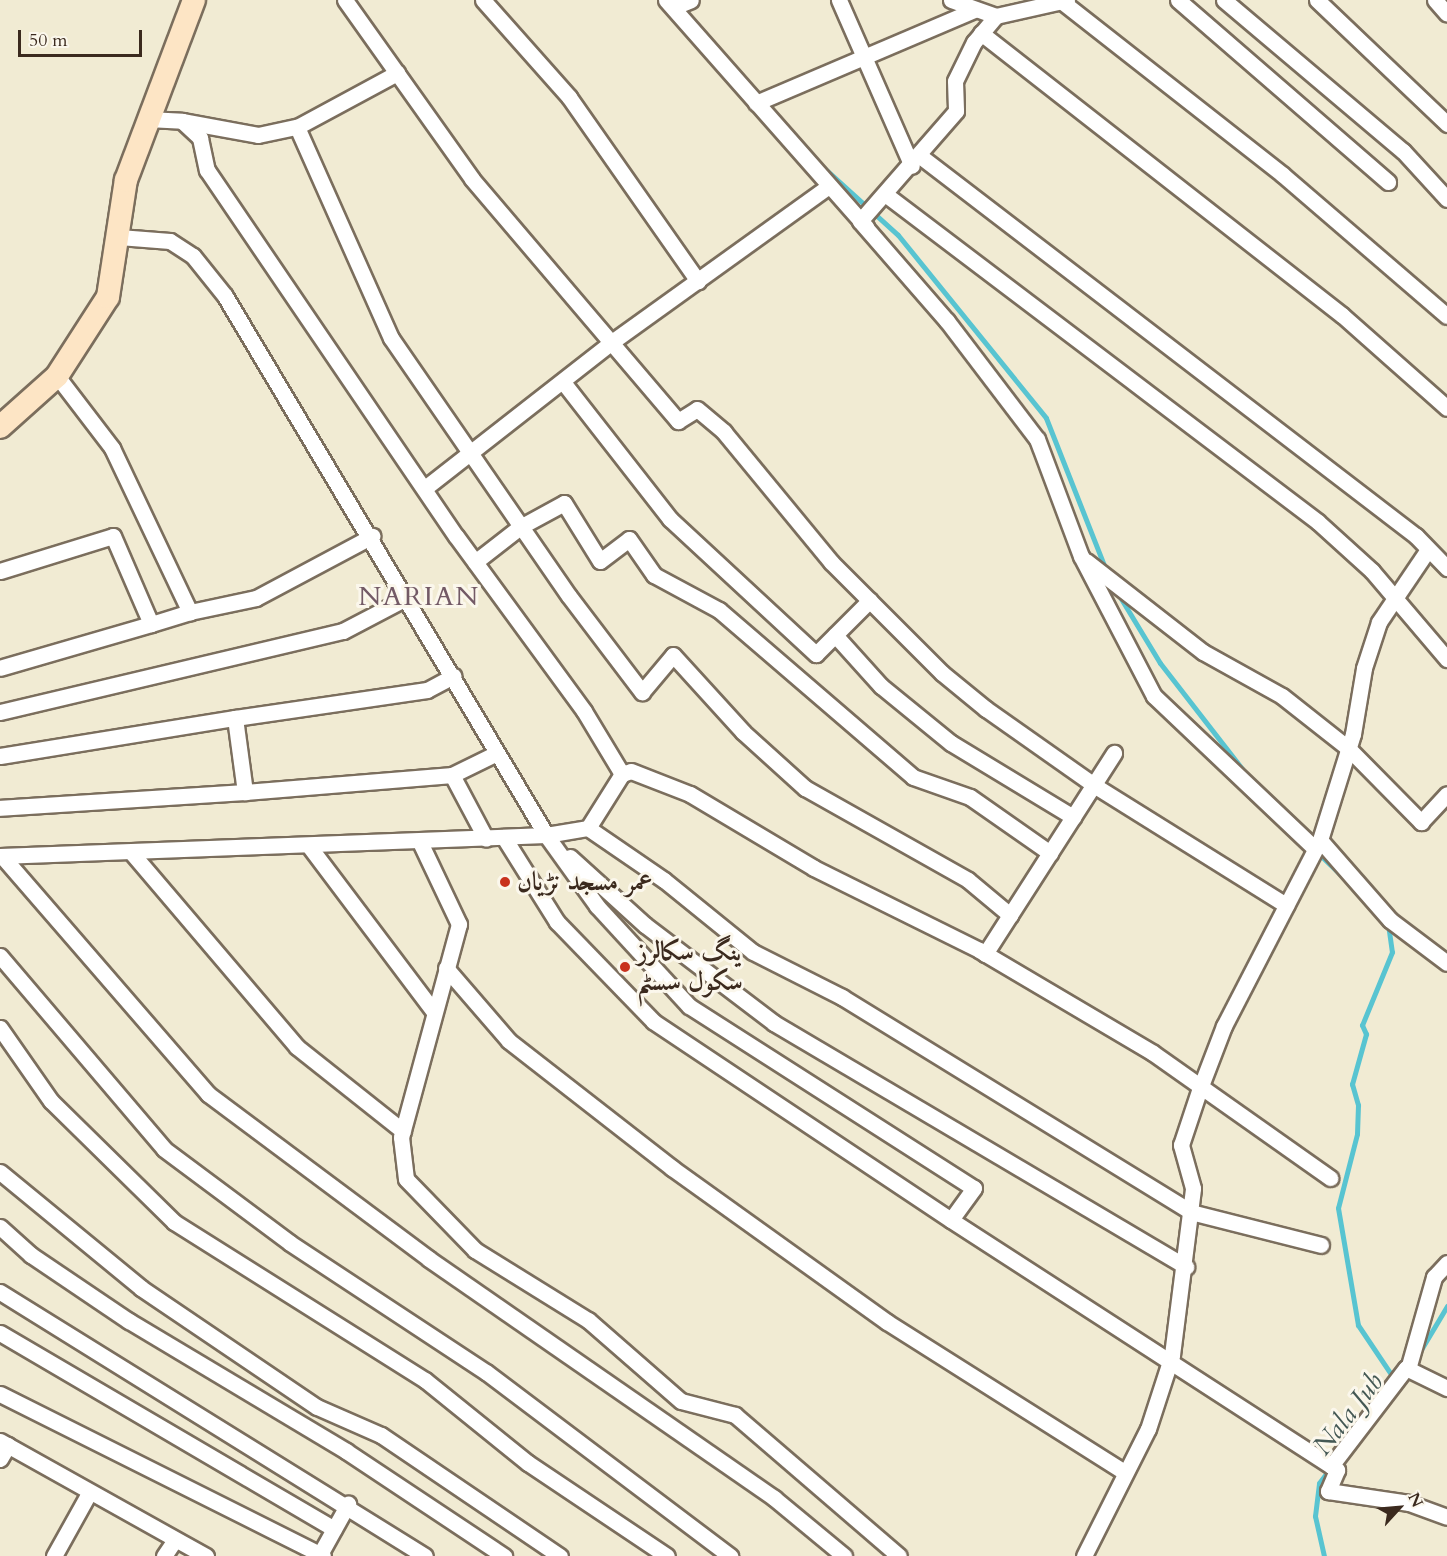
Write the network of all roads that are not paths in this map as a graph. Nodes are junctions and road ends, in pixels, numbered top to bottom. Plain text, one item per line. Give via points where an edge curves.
1 (194, 0) edge
2 (345, 0) edge
3 (483, 0) edge
4 (690, 0) edge
5 (838, 0) edge
6 (951, 0) edge
7 (1178, 0) edge
8 (1224, 0) edge
9 (1317, 0) edge
10 (1435, 0) edge
11 (1063, 1) edge
12 (670, 4) edge
13 (974, 10) junction
14 (1447, 14) edge
15 (996, 16) junction
16 (981, 33) junction
17 (863, 58) junction
18 (397, 73) junction
19 (756, 103) junction
20 (147, 119) junction
21 (182, 121) junction
22 (1447, 124) edge
23 (297, 127) junction
24 (916, 161) junction
25 (1388, 182) dead end
26 (829, 186) junction
27 (885, 194) junction
28 (1447, 198) edge
29 (866, 228) junction
30 (119, 237) junction
31 (698, 281) junction
32 (1447, 316) edge
33 (609, 344) junction
34 (57, 376) junction
35 (563, 382) junction
36 (1447, 408) edge
37 (0, 427) edge
38 (471, 456) junction
39 (425, 488) junction
40 (520, 527) junction
41 (372, 536) junction
42 (1427, 551) junction
43 (1081, 556) junction
44 (475, 562) junction
45 (1447, 568) edge
46 (0, 571) edge
47 (408, 597) junction
48 (1396, 597) junction
49 (870, 600) junction
50 (190, 612) junction
51 (151, 624) junction
52 (835, 635) junction
53 (1447, 659) edge
54 (0, 668) edge
55 (453, 676) junction
56 (0, 712) edge
57 (235, 718) junction
58 (1349, 749) junction
59 (497, 753) junction
60 (1114, 753) dead end
61 (0, 756) edge
62 (622, 774) junction
63 (452, 775) junction
64 (1094, 785) junction
65 (245, 792) junction
66 (1447, 794) edge
67 (0, 808) edge
68 (1073, 817) junction
69 (588, 828) junction
70 (546, 835) junction
71 (486, 839) junction
72 (505, 840) junction
73 (420, 842) junction
74 (1318, 845) junction
75 (309, 846) junction
76 (131, 852) junction
77 (1050, 853) junction
78 (1, 856) edge
79 (1286, 905) junction
80 (1010, 915) junction
81 (985, 954) junction
82 (0, 957) edge
83 (1447, 963) edge
84 (447, 968) junction
85 (434, 1012) junction
86 (0, 1028) edge
87 (1199, 1090) junction
88 (403, 1131) junction
89 (0, 1172) edge
90 (1330, 1178) dead end
91 (1191, 1212) junction
92 (951, 1220) junction
93 (0, 1227) edge
94 (1321, 1245) dead end
95 (1447, 1263) edge
96 (1186, 1266) junction
97 (0, 1292) edge
98 (0, 1333) edge
99 (1170, 1361) junction
100 (1408, 1369) junction
101 (1447, 1388) edge
102 (0, 1395) edge
103 (4, 1443) edge
104 (0, 1459) edge
105 (1331, 1466) junction
106 (1124, 1472) junction
107 (89, 1493) junction
108 (348, 1504) junction
109 (1447, 1517) edge
110 (334, 1528) junction
111 (174, 1541) junction
112 (202, 1555) edge
113 (54, 1556) edge
114 (164, 1556) edge
115 (321, 1556) edge
116 (425, 1556) edge
117 (504, 1556) edge
118 (560, 1556) edge
119 (667, 1556) edge
120 (730, 1556) edge
121 (844, 1556) edge
122 (899, 1556) edge
123 (1084, 1556) edge

1 - 20 main road
2 - 18 street
3 - 31 street via 569,97
4 - 12 street
5 - 17 street
6 - 13 street
7 - 25 street
8 - 28 street via 1403,151
9 - 22 street
10 - 14 street
11 - 15 street
11 - 32 street via 1283,175
12 - 19 street
13 - 15 street
13 - 17 street
15 - 16 street
16 - 24 street via 955,81 956,111
16 - 36 street via 1342,315
17 - 19 street
17 - 24 street
18 - 23 street
18 - 33 street via 472,179
19 - 26 street
20 - 21 street
20 - 30 main road via 126,180
21 - 23 street via 258,135
21 - 39 street via 200,138 207,170
23 - 38 street via 392,338
24 - 27 street
24 - 42 street via 1250,406 1416,536
26 - 29 street
26 - 31 street
27 - 29 street via 860,221
27 - 48 street via 1318,522
29 - 43 street via 1037,440
30 - 34 main road via 108,297
30 - 41 street via 170,241 193,256 225,296
31 - 33 street
33 - 35 street
33 - 49 street via 678,421 697,409 724,432
34 - 37 main road
34 - 50 street via 112,448
35 - 38 street
35 - 52 street via 670,519 712,563 816,654
38 - 39 street
38 - 40 street
39 - 44 street
40 - 44 street
40 - 77 street via 564,503 600,561 629,539 654,575 719,610 913,777 970,797
40 - 80 street via 642,692 673,655 743,732 805,788 968,880
41 - 47 street
41 - 50 street via 256,598
42 - 45 street
42 - 48 street
43 - 58 street via 1203,652 1282,696
43 - 74 street via 1154,696
44 - 62 street via 584,711
46 - 51 street via 113,536
47 - 55 street
47 - 56 street via 343,631
48 - 53 street
48 - 58 street via 1379,622 1364,668
49 - 52 street
49 - 64 street via 942,673
50 - 51 street
51 - 54 street
52 - 68 street via 881,686 951,743
55 - 57 street via 427,690
55 - 59 street
57 - 61 street
57 - 65 street
58 - 66 street via 1421,822
58 - 74 street
59 - 63 street
59 - 70 street
60 - 64 street
62 - 69 street
62 - 81 street via 639,773 690,794 814,868
63 - 65 street
63 - 71 street
64 - 68 street
64 - 79 street
65 - 67 street
68 - 77 street
69 - 70 street
69 - 91 street via 664,880 753,952 842,997
70 - 72 street
70 - 92 street via 597,906 688,1006 974,1188
70 - 96 street via 645,925 774,1023
71 - 72 street
71 - 73 street
72 - 92 street via 557,922 653,1021
73 - 75 street
73 - 84 street via 459,924
74 - 79 street
74 - 83 street via 1390,920
75 - 76 street
75 - 85 street
76 - 78 street
76 - 88 street via 297,1047
77 - 80 street
78 - 121 street via 208,1094 439,1266 774,1498
79 - 87 street via 1224,1026
80 - 81 street
81 - 87 street via 1153,1053
82 - 120 street via 164,1149 290,1243 486,1372
84 - 85 street
84 - 106 street via 509,1041 672,1168 887,1322
85 - 88 street
86 - 119 street via 51,1101 174,1222 425,1380 528,1463
87 - 90 street
87 - 91 street via 1181,1145 1193,1188
88 - 122 street via 406,1179 475,1250 588,1320 681,1401 735,1415
89 - 118 street via 141,1288 317,1407 381,1435
91 - 94 street
91 - 96 street
92 - 99 street
93 - 117 street via 31,1255 129,1321 346,1451
95 - 100 street via 1434,1277
96 - 99 street
97 - 108 street
98 - 110 street
99 - 105 street
99 - 106 street via 1148,1429
100 - 101 street
100 - 105 street
102 - 115 street
103 - 104 street
103 - 107 street
105 - 109 street via 1337,1470 1328,1491 1409,1503
106 - 123 street
107 - 111 street
107 - 113 street
108 - 110 street
108 - 116 street
110 - 115 street
111 - 112 street
111 - 114 street

